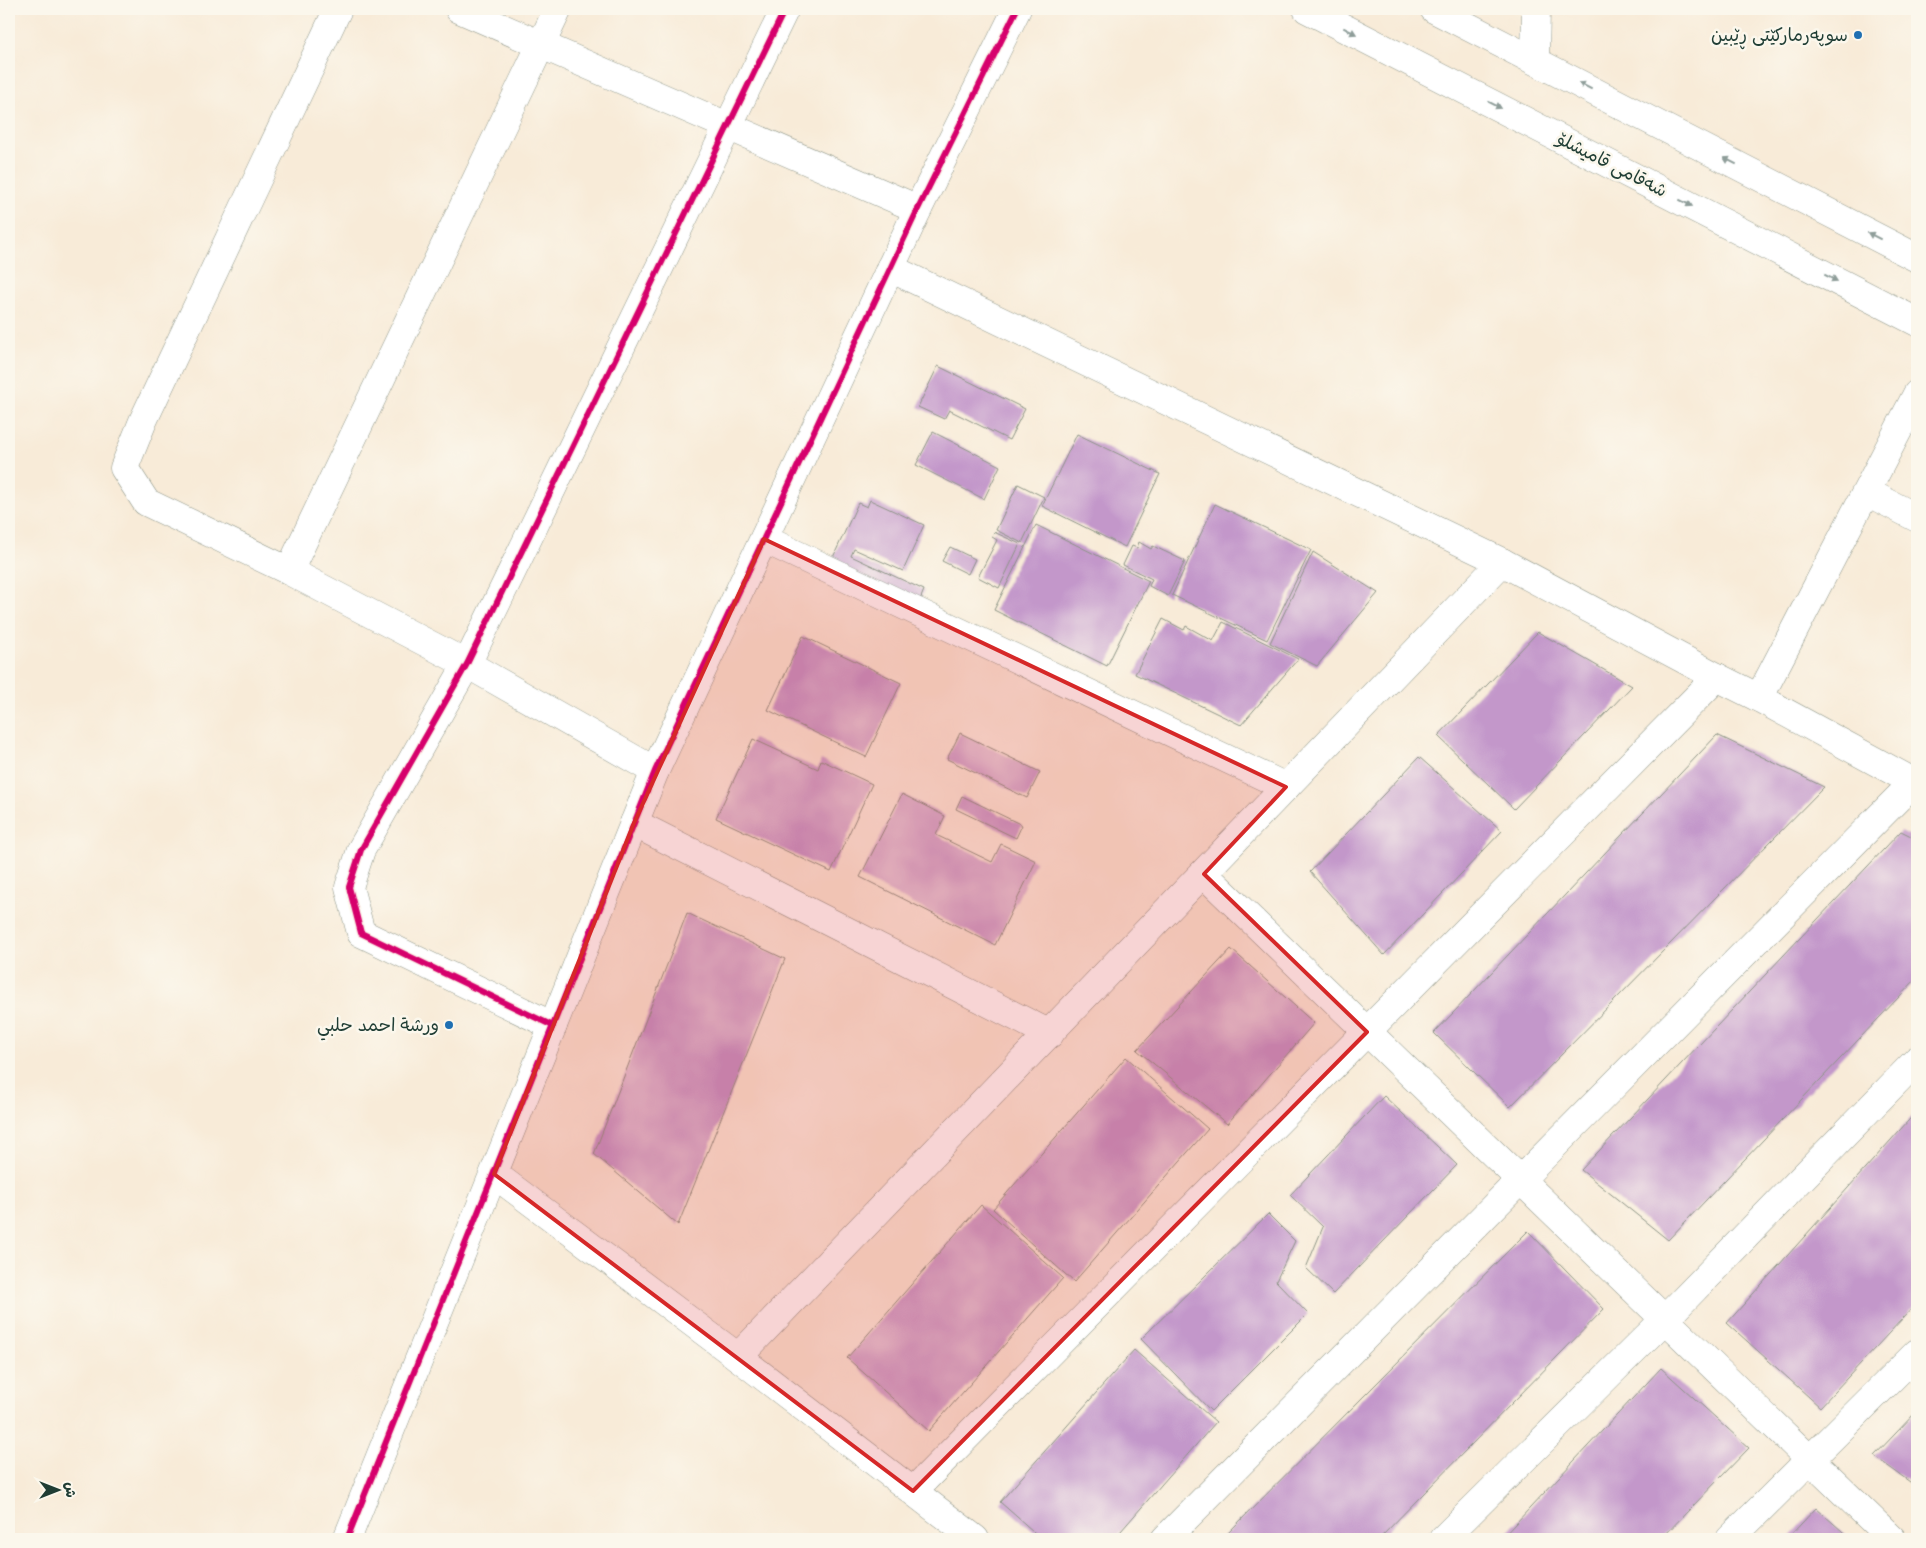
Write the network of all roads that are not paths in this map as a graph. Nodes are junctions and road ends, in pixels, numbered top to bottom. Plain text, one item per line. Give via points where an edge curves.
1 (338, 9) edge
2 (460, 9) edge
3 (558, 9) edge
4 (785, 9) edge
5 (1017, 9) edge
6 (1307, 9) edge
7 (1434, 9) edge
8 (1536, 9) edge
9 (541, 44) junction
10 (1535, 60) junction
11 (728, 126) junction
12 (918, 209) junction
13 (1917, 258) edge
14 (890, 268) junction
15 (1917, 322) edge
16 (1917, 394) edge
17 (1867, 492) junction
18 (1917, 518) edge
19 (764, 539) junction
20 (1502, 562) junction
21 (289, 572) junction
22 (467, 664) junction
23 (1717, 677) junction
24 (1759, 698) junction
25 (655, 771) junction
26 (1916, 783) edge
27 (1286, 787) junction
28 (634, 823) junction
29 (1204, 874) junction
30 (553, 1026) junction
31 (1367, 1032) junction
32 (1050, 1034) junction
33 (1917, 1060) edge
34 (494, 1174) junction
35 (1520, 1180) junction
36 (1665, 1319) junction
37 (1917, 1353) edge
38 (738, 1357) junction
39 (1810, 1460) junction
40 (913, 1491) junction
41 (347, 1539) edge
42 (975, 1539) edge
43 (1165, 1539) edge
44 (1443, 1539) edge
45 (1730, 1539) edge
46 (1892, 1539) edge

1 - 21 street via 143,421 124,468 146,502
2 - 9 street
3 - 9 street
4 - 11 street
5 - 12 street
6 -> 15 street, شەقامی قامیشلۆ
7 - 10 street
8 - 10 street
9 - 11 street
9 - 21 street
13 -> 10 street
11 - 12 street
11 - 22 street
12 - 14 street
14 - 19 street
14 - 20 street
16 - 17 street
17 - 18 street
17 - 24 street
19 - 25 street
19 - 27 street
20 - 23 street
20 - 27 street
21 - 22 street
22 - 25 street
22 - 30 street via 361,850 349,887 361,933
23 - 24 street
23 - 31 street
24 - 26 street
25 - 28 street
26 - 35 street
27 - 29 street
28 - 30 street
28 - 32 street
29 - 31 street
29 - 32 street
30 - 34 street
31 - 35 street
31 - 40 street
32 - 38 street
33 - 36 street
34 - 38 street
34 - 41 street
35 - 36 street
35 - 43 street
36 - 39 street
36 - 44 street
37 - 39 street
38 - 40 street
39 - 45 street
39 - 46 street
40 - 42 street

